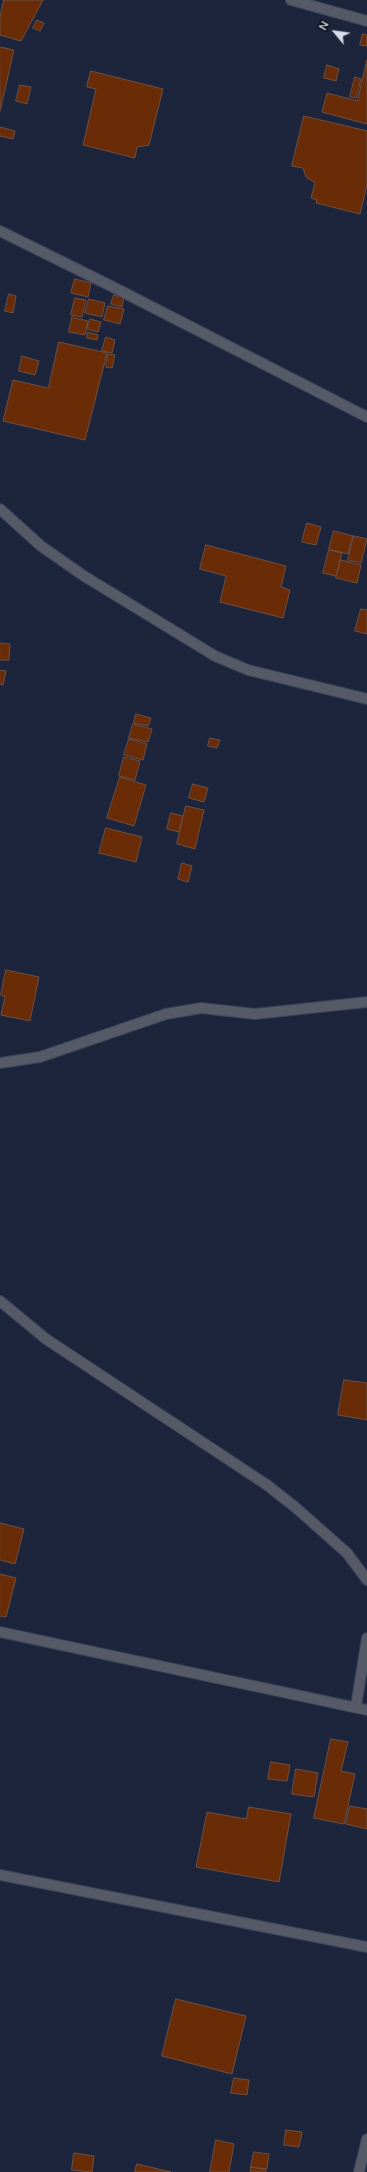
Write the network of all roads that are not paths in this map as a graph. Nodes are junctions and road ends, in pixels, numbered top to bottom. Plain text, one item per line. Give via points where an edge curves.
1 (291, 0) edge
2 (367, 21) edge
3 (0, 231) edge
4 (367, 417) edge
5 (0, 510) edge
6 (367, 699) edge
7 (367, 1002) edge
8 (0, 1063) edge
9 (0, 1300) edge
10 (367, 1580) edge
11 (0, 1632) edge
12 (367, 1638) edge
13 (356, 1706) junction
14 (367, 1710) edge
15 (0, 1875) edge
16 (367, 1947) edge
17 (367, 2139) edge
18 (359, 2172) edge

1 - 2 street
3 - 4 street
5 - 6 street via 40,546 84,576 215,656 248,670
7 - 8 street via 255,1014 201,1008 173,1012 40,1058
9 - 10 street via 46,1338 267,1485 347,1553
11 - 13 street
12 - 13 street
13 - 14 street
15 - 16 street
17 - 18 street

